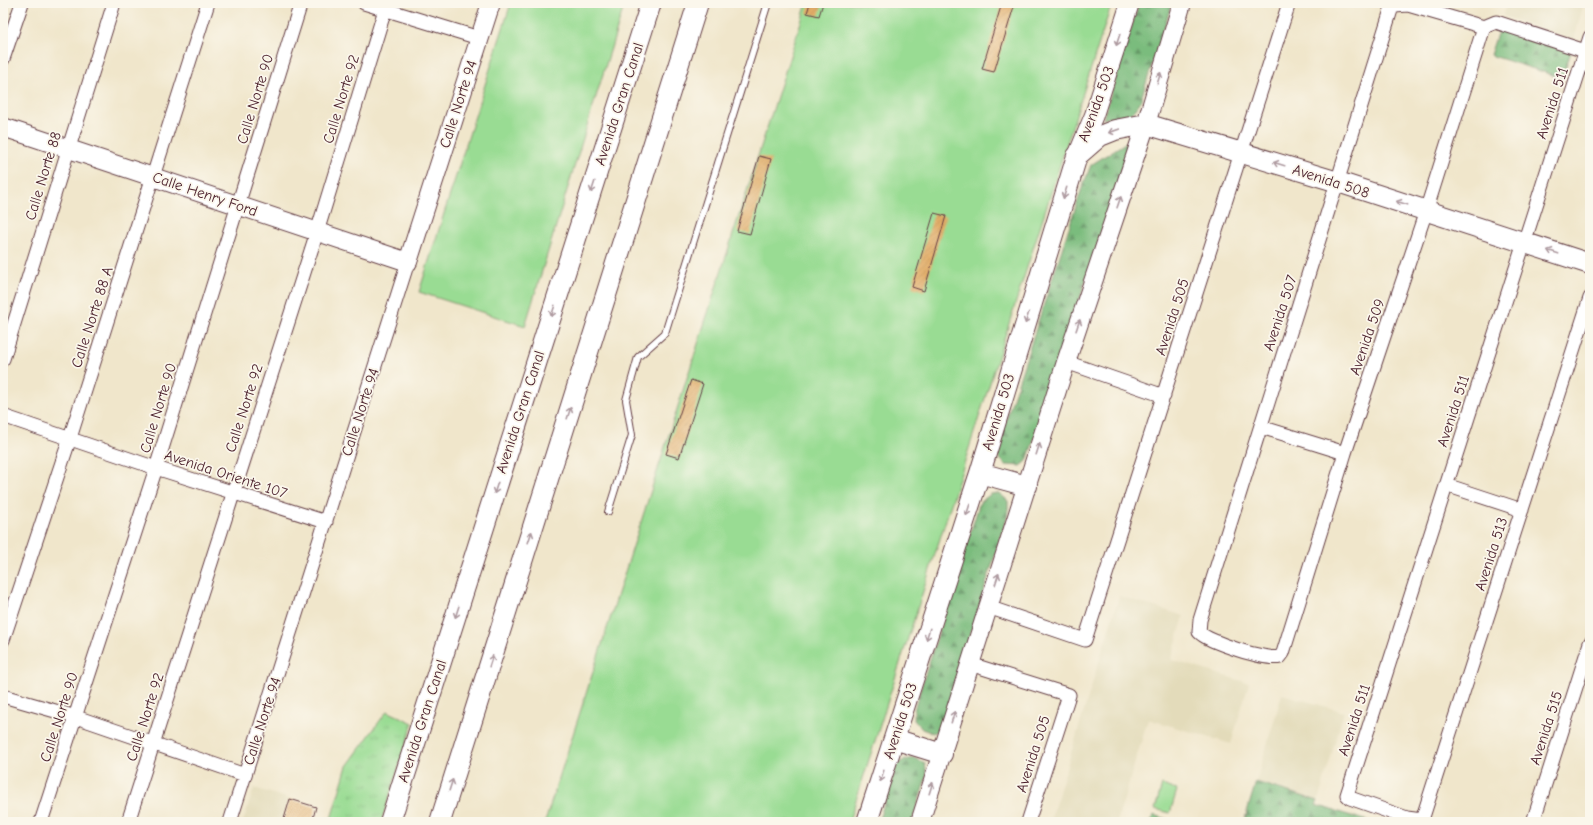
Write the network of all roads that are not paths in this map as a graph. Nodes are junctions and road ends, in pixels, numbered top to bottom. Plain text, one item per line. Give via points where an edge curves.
1 (22, 3) edge
2 (114, 3) edge
3 (208, 3) edge
4 (301, 3) edge
5 (364, 3) edge
6 (491, 3) edge
7 (651, 3) edge
8 (698, 3) edge
9 (768, 3) edge
10 (1130, 3) edge
11 (1182, 3) edge
12 (1289, 3) edge
13 (386, 6) edge
14 (1484, 27) junction
15 (1590, 37) edge
16 (479, 38) junction
17 (1585, 51) junction
18 (3, 59) edge
19 (1146, 124) junction
20 (3, 126) edge
21 (68, 148) junction
22 (1242, 152) junction
23 (1077, 156) junction
24 (153, 176) junction
25 (1338, 182) junction
26 (238, 206) junction
27 (1426, 211) junction
28 (317, 232) junction
29 (1524, 243) junction
30 (408, 262) junction
31 (1590, 264) edge
32 (1590, 298) edge
33 (3, 359) edge
34 (1066, 362) junction
35 (1164, 396) junction
36 (3, 416) edge
37 (1261, 426) junction
38 (70, 438) junction
39 (1345, 453) junction
40 (156, 468) junction
41 (980, 473) junction
42 (1446, 485) junction
43 (1026, 486) junction
44 (234, 493) junction
45 (1522, 510) junction
46 (608, 512) dead end
47 (326, 522) junction
48 (988, 607) junction
49 (3, 640) edge
50 (1590, 643) edge
51 (1280, 657) joint
52 (970, 664) junction
53 (3, 696) edge
54 (76, 717) junction
55 (894, 739) junction
56 (154, 744) junction
57 (942, 754) junction
58 (245, 775) junction
59 (1422, 820) joint
60 (41, 822) edge
61 (128, 822) edge
62 (230, 822) edge
63 (390, 822) edge
64 (440, 822) edge
65 (867, 822) edge
66 (920, 822) edge
67 (1028, 822) edge
68 (1533, 822) edge

1 - 18 street
2 - 21 street, Calle Norte 88
3 - 24 street, Calle Norte 88 A
4 - 26 street, Calle Norte 90
5 - 13 street
6 - 16 street, Calle Norte 94
7 -> 63 main road, Avenida Gran Canal
64 -> 8 main road
9 - 46 lane via 664,333 638,358 626,400 632,435
10 -> 23 street, Avenida 503 via 1094,114
19 -> 11 street
12 - 22 street, Avenida 505
13 - 16 street
13 - 28 street, Calle Norte 92
14 - 17 street via 1496,22
14 - 25 street, Avenida 507 via 1408,6 1395,6 1388,15
14 - 27 street, Avenida 509
15 - 17 street, Avenida 511
16 - 30 street, Calle Norte 94
17 - 29 street, Avenida 511
19 - 22 main road, Avenida 508
19 -> 23 main road, Avenida 508 via 1115,130 1100,136
34 -> 19 street
20 - 21 street, Calle Henry Ford
21 - 24 street, Calle Henry Ford
21 - 33 street, Calle Norte 88
25 -> 22 main road, Avenida 508
22 - 35 street, Avenida 505
23 -> 41 main road, Avenida 503
24 - 26 street, Calle Henry Ford
24 - 38 street, Calle Norte 88 A
27 -> 25 main road, Avenida 508
25 - 37 street, Avenida 507
26 - 28 street, Calle Henry Ford
26 - 40 street, Calle Norte 90
27 - 29 main road, Avenida 508
27 - 39 street, Avenida 509
28 - 30 street, Calle Henry Ford
28 - 44 street, Calle Norte 92
31 -> 29 main road, Avenida 508
29 - 42 street, Avenida 511
30 - 47 street, Calle Norte 94
32 - 45 street, Avenida 513
34 - 35 street
43 -> 34 street
35 - 48 street, Avenida 505 via 1085,640
36 - 38 street, Avenida Oriente 107
37 - 39 street
37 - 51 street, Avenida 507 via 1200,620 1199,632 1208,639 1269,658
38 - 40 street, Avenida Oriente 107
38 - 49 street, Calle Norte 88 A
39 - 51 street, Avenida 509
40 - 44 street, Avenida Oriente 107
40 - 54 street, Calle Norte 90
41 - 43 main road
41 -> 55 main road, Avenida 503
42 - 45 street
42 - 59 street, Avenida 511 via 1346,795 1407,818
48 -> 43 street
44 - 47 street, Avenida Oriente 107
44 - 56 street, Calle Norte 92
45 - 59 street, Avenida 513
47 - 58 street, Calle Norte 94
48 - 52 street
50 - 68 street, Avenida 515
57 -> 52 street
52 - 67 street, Avenida 505 via 1069,695
53 - 54 street
54 - 56 street
54 - 60 street, Calle Norte 90
55 - 57 main road
55 -> 65 main road, Avenida 503
56 - 58 street
56 - 61 street, Calle Norte 92
66 -> 57 street
58 - 62 street, Calle Norte 94

